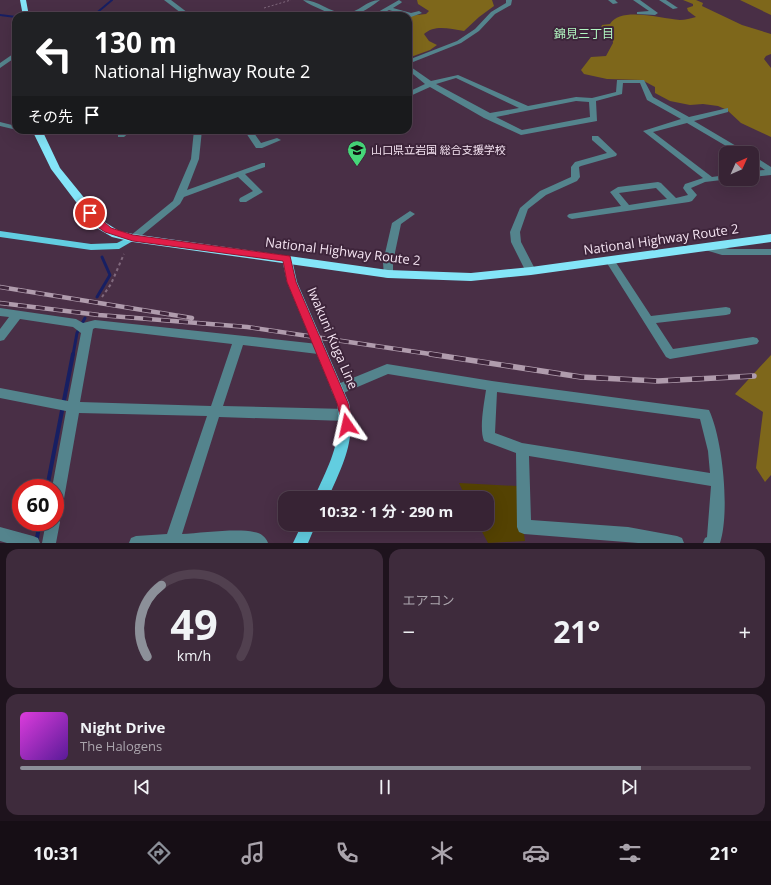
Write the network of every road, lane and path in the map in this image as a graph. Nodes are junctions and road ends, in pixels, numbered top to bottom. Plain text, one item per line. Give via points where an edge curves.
1 (23, 0) edge
2 (167, 0) edge
3 (306, 0) edge
4 (377, 0) edge
5 (509, 0) edge
6 (636, 0) edge
7 (662, 0) edge
8 (399, 2) dead end
9 (388, 8) junction
10 (675, 8) dead end
11 (25, 12) edge
12 (184, 12) edge
13 (331, 12) edge
14 (358, 12) edge
15 (381, 12) edge
16 (401, 12) edge
17 (419, 13) dead end
18 (639, 13) dead end
19 (412, 15) edge
20 (12, 57) edge
21 (412, 61) edge
22 (0, 66) edge
23 (412, 70) edge
24 (430, 84) junction
25 (412, 93) edge
26 (592, 100) junction
27 (528, 109) junction
28 (725, 110) dead end
29 (486, 116) junction
30 (687, 120) junction
31 (0, 124) edge
32 (12, 127) edge
33 (39, 134) edge
34 (198, 134) edge
35 (251, 134) edge
36 (595, 138) dead end
37 (277, 140) dead end
38 (732, 146) edge
39 (759, 162) edge
40 (262, 165) dead end
41 (770, 170) edge
42 (759, 172) edge
43 (239, 173) junction
44 (719, 178) edge
45 (710, 179) junction
46 (180, 196) junction
47 (243, 200) dead end
48 (674, 201) junction
49 (627, 208) junction
50 (410, 214) dead end
51 (572, 216) dead end
52 (0, 234) edge
53 (133, 238) junction
54 (771, 238) edge
55 (705, 247) junction
56 (771, 252) edge
57 (124, 254) dead end
58 (287, 259) junction
59 (610, 260) junction
60 (531, 271) junction
61 (388, 274) junction
62 (102, 297) dead end
63 (0, 312) edge
64 (726, 312) dead end
65 (18, 314) junction
66 (649, 320) junction
67 (82, 327) junction
68 (0, 337) edge
69 (239, 339) junction
70 (753, 341) dead end
71 (318, 349) junction
72 (492, 386) junction
73 (337, 390) junction
74 (0, 393) edge
75 (70, 406) junction
76 (215, 412) junction
77 (346, 415) junction
78 (522, 449) junction
79 (59, 479) edge
80 (716, 480) junction
81 (324, 491) edge
82 (52, 531) edge
83 (306, 531) edge
84 (0, 534) edge
85 (172, 541) junction
86 (32, 543) edge
87 (50, 543) edge
88 (136, 543) edge
89 (260, 543) edge
90 (300, 543) edge
91 (677, 543) edge
92 (710, 543) edge

1 - 11 highway
2 - 12 street
3 - 13 street
4 - 14 street
5 - 21 street via 509,4 493,13 469,36
6 - 18 street via 655,13
7 - 10 street
8 - 9 street
9 - 15 street
9 - 16 street
17 - 19 street
20 - 22 street
23 - 24 street
24 - 25 street
24 - 27 street via 456,76
24 - 29 street
26 - 27 street via 576,99
26 - 29 street via 594,119 521,133
26 - 30 street via 620,93 619,81 642,81 650,98
27 - 29 street
28 - 30 street
30 - 38 street
30 - 45 street via 647,131
31 - 32 street
33 - 53 highway, National Highway Route 2 via 56,169 99,224 116,234
34 - 46 street via 195,159
35 - 37 street via 259,146
36 - 60 street via 613,154 578,164 575,167 574,179 543,193 524,208 515,232 516,242
39 - 41 street
40 - 43 street
41 - 42 street
43 - 46 street
43 - 47 street via 260,192
44 - 45 street
45 - 48 street via 688,186 693,195 690,199
46 - 53 street via 177,202
48 - 49 street
48 - 49 street via 658,185 614,192
49 - 51 street
50 - 61 street via 397,223 388,262
52 - 53 main road via 91,247 119,246
53 - 58 highway, National Highway Route 2
54 - 55 highway, National Highway Route 2
55 - 56 street via 729,254
55 - 59 highway, National Highway Route 2
57 - 62 path via 111,284
58 - 61 highway, National Highway Route 2
58 - 71 main road, Iwakuni Kuga Line via 292,282
59 - 60 highway, National Highway Route 2
59 - 66 street
60 - 61 highway, National Highway Route 2 via 471,277
63 - 65 street
64 - 66 street
65 - 67 street
65 - 68 street
66 - 70 street via 670,354
67 - 69 street via 95,324
67 - 75 street
69 - 71 street
69 - 76 street
71 - 73 main road, Iwakuni Kuga Line
72 - 73 street via 387,369
72 - 78 street via 489,437
72 - 80 street via 705,414 716,463
73 - 77 main road, Iwakuni Kuga Line
74 - 75 street
75 - 76 street
75 - 79 street
76 - 77 street
76 - 85 street
77 - 81 main road, Iwakuni Kuga Line via 344,445
78 - 80 street
78 - 91 street via 524,527 628,534
80 - 92 street via 717,519 714,541
82 - 87 street
83 - 90 main road
84 - 86 street
85 - 88 street
85 - 89 street via 246,538

